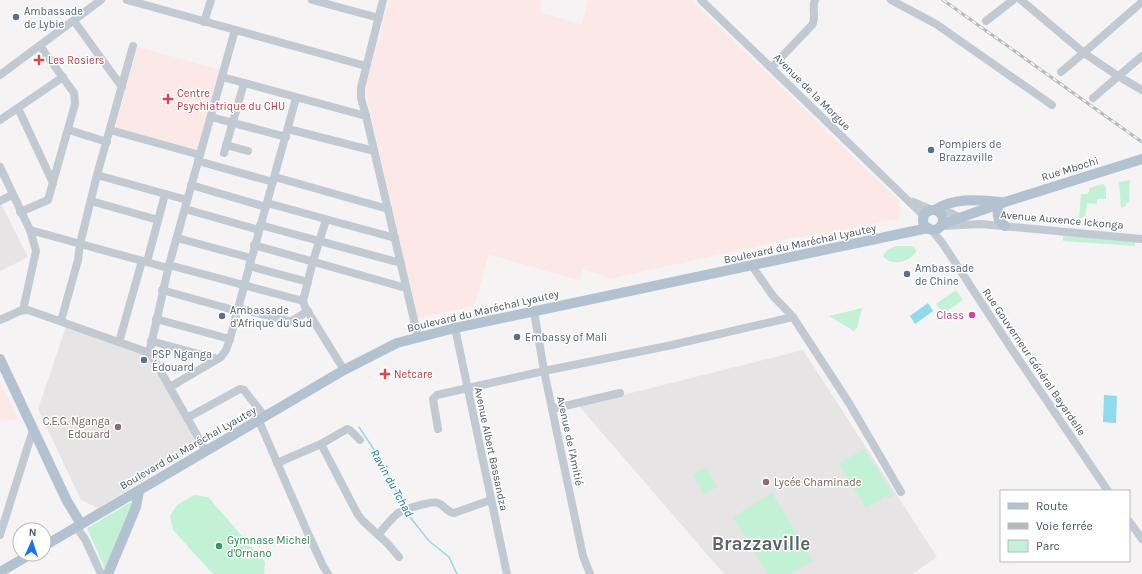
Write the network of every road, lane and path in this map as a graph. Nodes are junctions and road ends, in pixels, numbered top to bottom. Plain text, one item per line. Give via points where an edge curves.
1 (101, 0) edge
2 (127, 0) edge
3 (211, 0) edge
4 (312, 0) edge
5 (383, 0) edge
6 (701, 0) edge
7 (815, 0) edge
8 (892, 0) edge
9 (1013, 0) edge
10 (1021, 0) edge
11 (1142, 2) edge
12 (379, 18) junction
13 (74, 21) junction
14 (986, 21) dead end
15 (204, 22) junction
16 (235, 30) junction
17 (40, 46) junction
18 (133, 46) dead end
19 (1084, 53) junction
20 (1142, 56) edge
21 (366, 66) junction
22 (772, 67) junction
23 (1061, 72) dead end
24 (0, 75) edge
25 (1118, 76) junction
26 (63, 77) junction
27 (222, 77) junction
28 (244, 83) junction
29 (122, 86) junction
30 (1142, 90) edge
31 (296, 98) junction
32 (1093, 98) dead end
33 (1052, 105) dead end
34 (18, 108) junction
35 (211, 116) junction
36 (366, 116) junction
37 (0, 120) edge
38 (232, 122) junction
39 (288, 128) junction
40 (69, 130) junction
41 (110, 130) junction
42 (286, 137) junction
43 (107, 142) junction
44 (248, 151) dead end
45 (374, 151) junction
46 (199, 158) junction
47 (1142, 159) edge
48 (0, 168) edge
49 (97, 176) junction
50 (274, 179) junction
51 (54, 183) junction
52 (191, 185) junction
53 (165, 194) junction
54 (12, 195) junction
55 (187, 200) junction
56 (0, 201) edge
57 (91, 201) junction
58 (1002, 203) junction
59 (266, 205) junction
60 (185, 209) junction
61 (388, 209) junction
62 (20, 212) junction
63 (961, 218) junction
64 (158, 220) junction
65 (326, 220) junction
66 (933, 220) junction
67 (981, 224) junction
68 (1005, 226) junction
69 (260, 227) junction
70 (30, 230) junction
71 (177, 238) junction
72 (394, 238) junction
73 (1142, 239) edge
74 (319, 241) junction
75 (80, 244) junction
76 (254, 245) junction
77 (251, 258) junction
78 (144, 261) junction
79 (313, 261) junction
80 (401, 264) junction
81 (169, 266) junction
82 (249, 266) junction
83 (752, 266) junction
84 (308, 282) junction
85 (244, 285) junction
86 (406, 288) junction
87 (162, 290) junction
88 (303, 301) junction
89 (24, 310) junction
90 (238, 310) junction
91 (308, 311) junction
92 (534, 311) junction
93 (793, 317) junction
94 (156, 319) junction
95 (0, 320) edge
96 (61, 321) junction
97 (454, 328) junction
98 (418, 337) junction
99 (230, 339) junction
100 (119, 342) junction
101 (151, 342) junction
102 (149, 354) junction
103 (0, 359) edge
104 (217, 359) junction
105 (344, 370) junction
106 (544, 371) junction
107 (170, 387) junction
108 (467, 389) junction
109 (620, 393) dead end
110 (552, 409) junction
111 (187, 418) junction
112 (262, 419) junction
113 (438, 429) dead end
114 (33, 430) junction
115 (360, 440) dead end
116 (321, 444) junction
117 (206, 451) junction
118 (277, 463) junction
119 (1107, 490) edge
120 (139, 491) junction
121 (901, 492) dead end
122 (491, 500) junction
123 (68, 501) junction
124 (76, 514) junction
125 (91, 518) junction
126 (1130, 521) edge
127 (79, 526) junction
128 (0, 535) edge
129 (378, 535) junction
130 (1142, 539) edge
131 (52, 541) edge
132 (399, 557) dead end
133 (17, 562) edge
134 (0, 572) edge
135 (101, 574) edge
136 (108, 574) edge
137 (328, 574) edge
138 (507, 574) edge
139 (590, 574) edge

1 - 13 street
2 - 15 street
3 - 15 street
4 - 12 street
5 - 12 street
6 - 22 street, Avenue de la Morgue
7 - 22 street via 815,21
8 - 33 street via 936,24
9 - 14 street
10 - 19 street
11 - 19 street
12 - 21 street
13 - 17 street
13 - 29 street
15 - 16 street
16 - 21 street
16 - 27 street
17 - 24 street
17 - 26 street
18 - 29 street
19 - 23 street
19 - 25 street
20 - 25 street
21 - 36 street via 360,92
22 - 66 street, Avenue de la Morgue via 908,200
25 - 30 street
25 - 32 street
26 - 34 street
26 - 40 street via 75,98
27 - 28 street
27 - 35 street
28 - 31 street
28 - 38 street
29 - 41 street
31 - 36 street
31 - 39 street
34 - 37 street
34 - 51 street
35 - 38 street
35 - 46 street
36 - 45 street
38 - 42 street
38 - 44 street via 225,149
39 - 42 street
39 - 45 street
40 - 43 street
40 - 51 street
41 - 43 street
41 - 46 street
42 - 50 street
43 - 49 street
45 - 61 street
46 - 50 street
46 - 52 street
47 - 58 main road, Rue Mbochi
48 - 54 street
49 - 53 street
49 - 57 street
50 - 59 street
50 - 61 street
51 - 62 street via 47,201
52 - 55 street
52 - 59 street
53 - 55 street
53 - 64 street
54 - 56 street
54 - 62 street
55 - 60 street
57 - 64 street
57 - 75 street
58 - 63 main road, Rue Mbochi
58 - 66 main road, Rue Mbochi via 954,201 942,206
58 - 68 main road via 997,214 1000,223
59 - 65 street
59 - 69 street
60 - 69 street
60 - 71 street
61 - 72 street
62 - 70 street
63 - 66 main road, Rue Mbochi
63 - 67 street, Avenue Auxence Ickonga
64 - 78 street
65 - 72 street
65 - 74 street
66 - 67 street, Avenue Auxence Ickonga
66 - 83 main road, Boulevard du Maréchal Lyautey via 902,234
66 - 119 street, Rue Gouverneur Général Bayardelle via 943,244
67 - 68 street, Avenue Auxence Ickonga
68 - 73 street, Avenue Auxence Ickonga
69 - 74 street
69 - 76 street
70 - 75 street
70 - 89 street via 36,255
71 - 77 street
71 - 81 street
72 - 80 street
74 - 79 street
74 - 80 street
75 - 78 street
75 - 96 street
76 - 77 street
76 - 79 street
77 - 82 street
78 - 81 street
78 - 100 street
79 - 84 street
79 - 86 street
80 - 86 street
81 - 85 street
81 - 87 street
82 - 84 street
82 - 85 street
83 - 92 main road, Boulevard du Maréchal Lyautey
83 - 93 street via 773,296
84 - 88 street
85 - 88 street
85 - 90 street
86 - 98 street
87 - 90 street
87 - 94 street
88 - 91 street
89 - 95 street
89 - 96 street
90 - 91 street via 289,321
90 - 99 street
91 - 105 street
92 - 97 main road, Boulevard du Maréchal Lyautey
92 - 106 street, Avenue de l'Amitié
93 - 106 street via 672,346
93 - 121 street via 849,403
94 - 99 street
94 - 101 street
96 - 100 street
97 - 98 main road, Boulevard du Maréchal Lyautey
97 - 108 street, Avenue Albert Bassandza
98 - 105 main road, Boulevard du Maréchal Lyautey via 387,348
99 - 104 street via 226,350
100 - 102 street
101 - 102 street
101 - 104 street
102 - 107 street
103 - 114 main road
104 - 107 street
105 - 112 main road, Boulevard du Maréchal Lyautey
106 - 108 street
106 - 110 street, Avenue de l'Amitié
107 - 111 street
108 - 113 street via 434,397
108 - 122 street, Avenue Albert Bassandza
109 - 110 street
110 - 139 street, Avenue de l'Amitié via 583,556
111 - 112 street via 240,389 244,390
111 - 117 street
112 - 117 main road, Boulevard du Maréchal Lyautey
112 - 118 street
114 - 123 main road
114 - 128 street
115 - 116 street via 347,430
116 - 118 street
116 - 129 street via 358,515
117 - 120 main road, Boulevard du Maréchal Lyautey
118 - 137 street
120 - 125 main road, Boulevard du Maréchal Lyautey
120 - 136 main road via 136,507
122 - 129 street via 454,513 436,502 401,511
122 - 138 street, Avenue Albert Bassandza
123 - 124 main road
123 - 127 main road
124 - 125 main road
124 - 127 main road
125 - 127 main road, Boulevard du Maréchal Lyautey
126 - 130 street
127 - 131 main road, Boulevard du Maréchal Lyautey
127 - 135 street
129 - 132 street
133 - 134 main road

